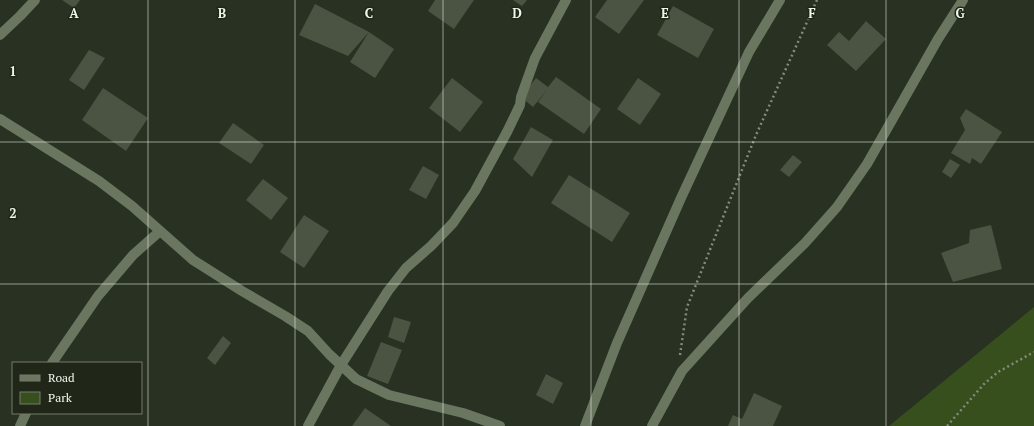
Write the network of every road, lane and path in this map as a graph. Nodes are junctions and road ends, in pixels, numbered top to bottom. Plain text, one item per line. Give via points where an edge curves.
1 (36, 0) edge
2 (566, 0) edge
3 (780, 0) edge
4 (817, 0) edge
5 (963, 0) edge
6 (0, 35) edge
7 (0, 119) edge
8 (160, 231) junction
9 (1034, 352) edge
10 (53, 362) edge
11 (679, 362) dead end
12 (341, 365) junction
13 (26, 414) edge
14 (20, 426) edge
15 (308, 426) edge
16 (500, 426) edge
17 (585, 426) edge
18 (652, 426) edge
19 (947, 426) edge

1 - 6 street
2 - 12 street via 535,58 520,97 520,105 475,191 453,223 406,268
3 - 17 street via 749,52 681,198 617,343
4 - 11 path via 756,135 687,307
5 - 18 street via 867,164 837,207 805,243 748,298 682,371
7 - 8 street via 99,182
8 - 10 street via 133,255 98,296
8 - 12 street via 193,260 308,331
9 - 19 path via 998,372
12 - 15 street
12 - 16 street via 356,379 389,395 463,412
13 - 14 street

